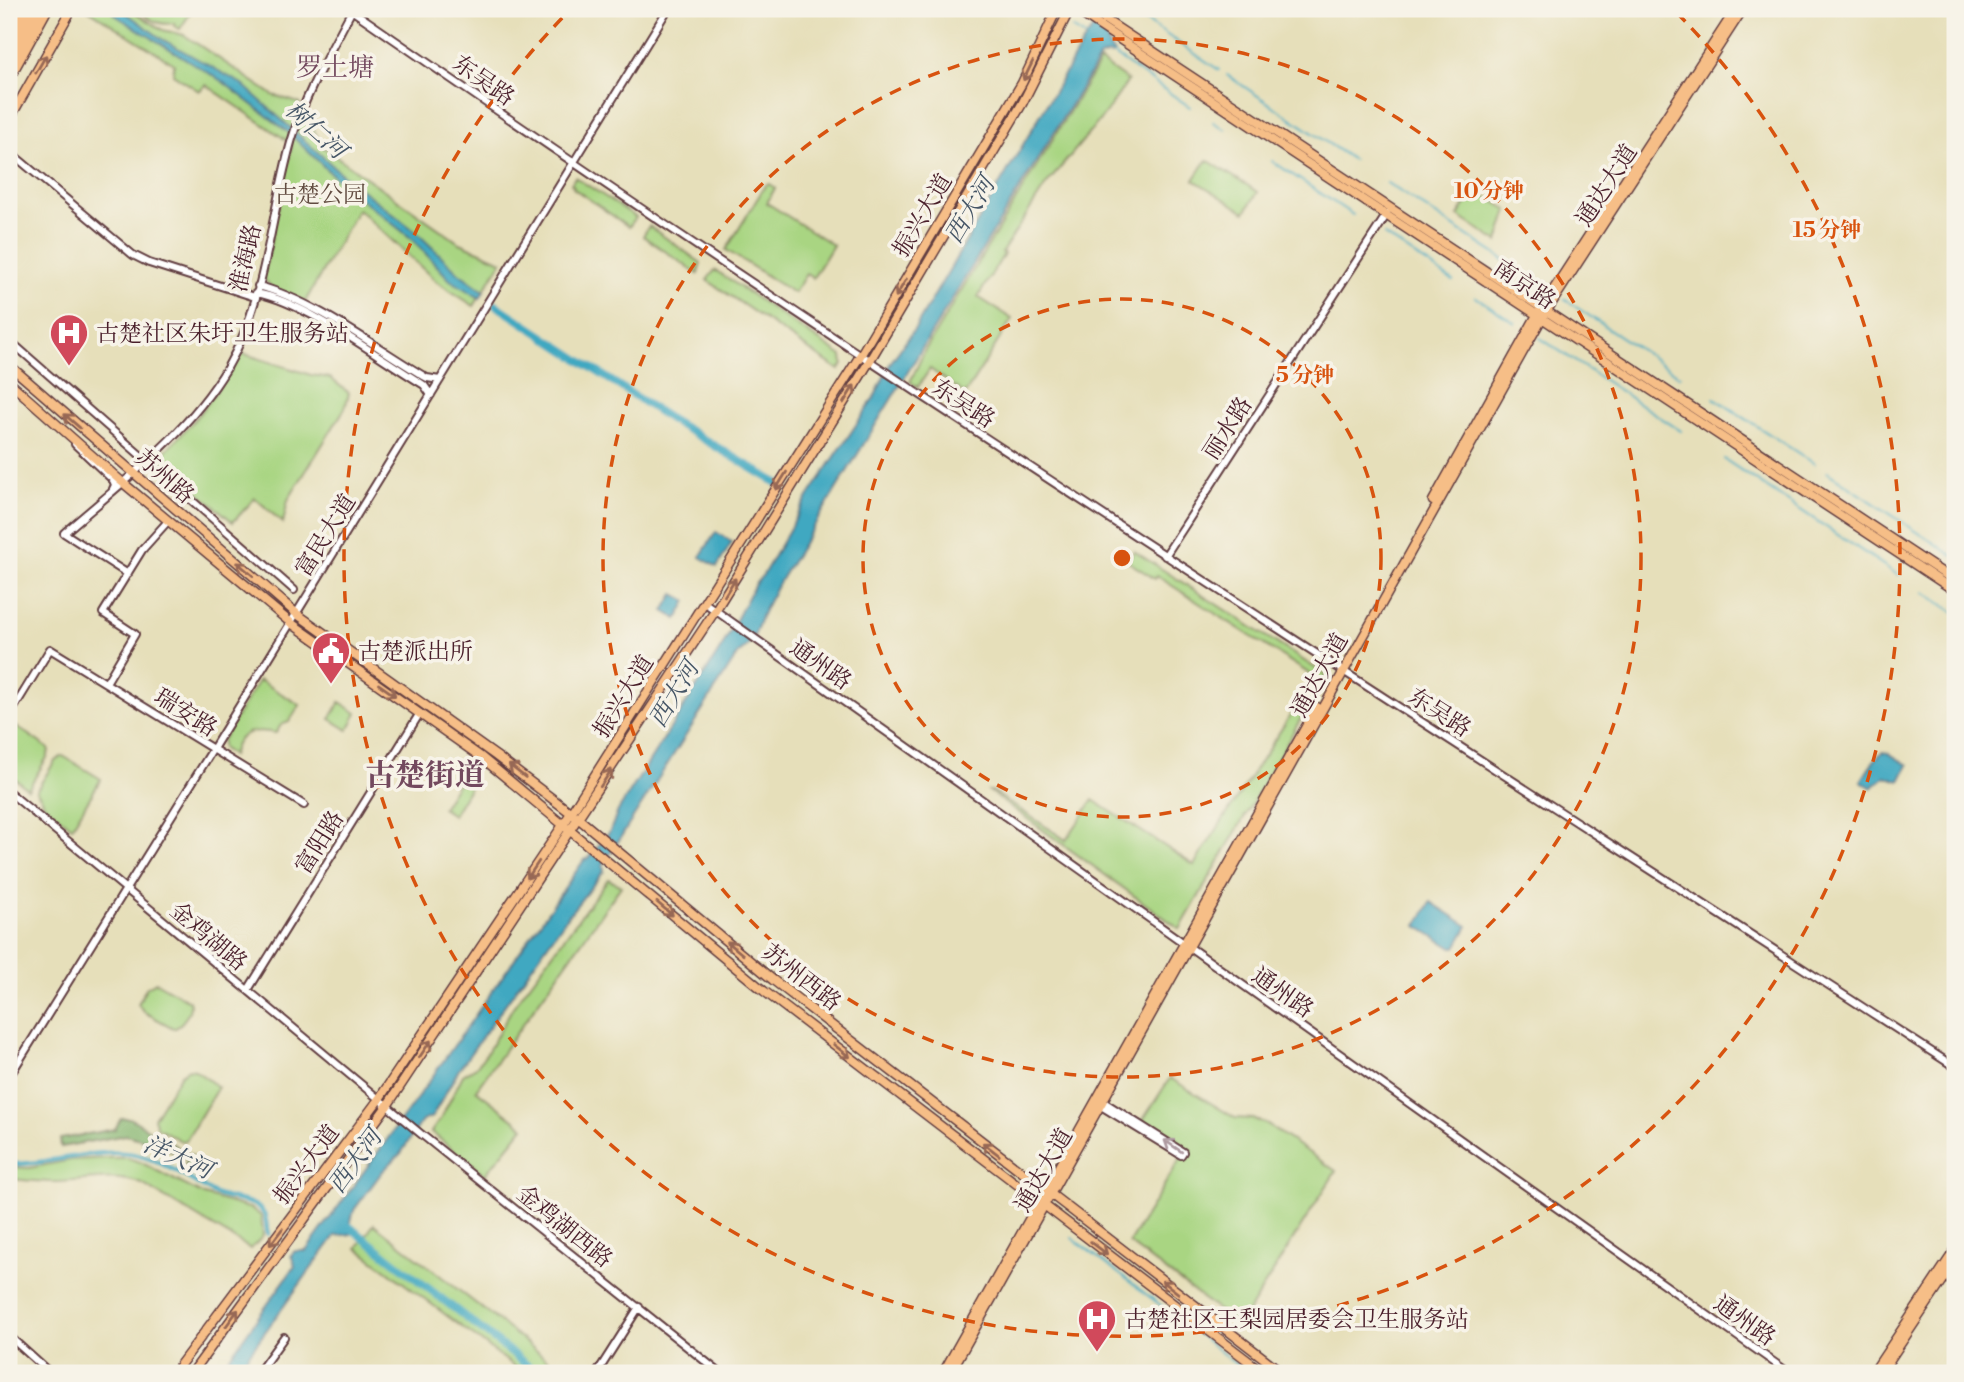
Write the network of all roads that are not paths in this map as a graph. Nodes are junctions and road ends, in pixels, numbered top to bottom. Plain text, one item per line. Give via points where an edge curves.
1 (23, 9) edge
2 (29, 9) edge
3 (39, 9) edge
4 (47, 9) edge
5 (72, 9) edge
6 (351, 9) edge
7 (668, 9) edge
8 (1057, 9) edge
9 (1072, 9) edge
10 (1736, 9) edge
11 (1743, 9) edge
12 (1093, 15) edge
13 (9, 31) edge
14 (1120, 34) junction
15 (9, 45) edge
16 (9, 62) edge
17 (9, 78) edge
18 (9, 120) edge
19 (10, 152) edge
20 (573, 163) junction
21 (1387, 214) junction
22 (257, 292) junction
23 (1541, 313) junction
24 (9, 340) edge
25 (860, 356) junction
26 (9, 365) edge
27 (872, 365) junction
28 (440, 380) junction
29 (9, 382) edge
30 (431, 395) junction
31 (64, 432) junction
32 (146, 460) junction
33 (132, 473) junction
34 (122, 482) junction
35 (111, 492) junction
36 (168, 521) junction
37 (1165, 556) junction
38 (128, 573) junction
39 (1955, 581) edge
40 (294, 590) dead end
41 (1955, 591) edge
42 (705, 603) junction
43 (715, 611) junction
44 (297, 614) junction
45 (291, 623) junction
46 (1342, 669) junction
47 (106, 683) junction
48 (420, 713) junction
49 (9, 716) edge
50 (213, 749) junction
51 (9, 792) edge
52 (579, 800) junction
53 (590, 803) junction
54 (558, 804) junction
55 (304, 805) dead end
56 (542, 807) junction
57 (549, 813) junction
58 (571, 813) junction
59 (579, 819) junction
60 (563, 825) junction
61 (594, 831) junction
62 (571, 832) junction
63 (584, 842) junction
64 (548, 847) junction
65 (554, 858) junction
66 (126, 889) junction
67 (1187, 946) junction
68 (248, 990) junction
69 (1955, 1067) edge
70 (9, 1077) edge
71 (379, 1099) junction
72 (1099, 1102) junction
73 (387, 1106) junction
74 (1151, 1134) junction
75 (1048, 1193) junction
76 (1041, 1204) junction
77 (1955, 1250) edge
78 (1955, 1262) edge
79 (639, 1307) junction
80 (9, 1336) edge
81 (284, 1338) dead end
82 (50, 1373) edge
83 (174, 1373) edge
84 (192, 1373) edge
85 (258, 1373) edge
86 (597, 1373) edge
87 (720, 1373) edge
88 (943, 1373) edge
89 (950, 1373) edge
90 (1264, 1373) edge
91 (1283, 1373) edge
92 (1789, 1373) edge
93 (1873, 1373) edge
94 (1881, 1373) edge

1 - 13 highway
2 - 15 highway
3 - 16 highway
4 - 17 highway
18 -> 5 main road
6 - 20 street, 东吴路
6 - 22 street, 淮海路 via 296,126
7 - 20 street, 富民大道
8 -> 25 main road, 振兴大道 via 1022,83
9 - 12 main road, 南京路
9 - 27 main road, 振兴大道
10 - 23 main road, 通达大道
11 - 23 main road, 通达大道
12 - 14 main road, 南京路
14 - 21 main road, 南京路
14 - 23 main road, 南京路
19 - 22 street via 133,255
20 - 25 street, 东吴路
20 - 28 street, 富民大道
21 - 23 main road, 南京路
21 - 37 street, 丽水路
22 - 28 street via 271,289 312,308 426,378
22 - 30 street via 306,312 424,385
22 - 32 street, 淮海路 via 230,360 204,402
23 - 39 main road, 南京路
23 - 41 main road, 南京路
23 - 46 main road, 通达大道
24 - 32 street
25 - 27 street, 东吴路
25 -> 42 main road, 振兴大道
33 -> 26 main road, 苏州路
27 - 37 street, 东吴路
43 -> 27 main road, 振兴大道
28 - 30 street, 富民大道
29 - 31 main road, 苏州路
30 - 44 street, 富民大道
31 - 34 main road, 苏州路
31 - 35 street via 113,480
32 - 33 street, 淮海路
32 - 40 street
33 - 34 street, 淮海路
44 -> 33 main road, 苏州路
34 - 35 street, 淮海路
34 - 36 main road, 苏州路
35 - 38 street, 淮海路 via 64,533
36 - 38 street
36 - 45 main road, 苏州路
37 - 46 street, 东吴路
38 - 47 street via 103,613 135,634
42 - 43 street, 通州路
42 - 52 main road, 振兴大道
53 -> 43 main road, 振兴大道
43 - 67 street, 通州路
44 - 45 street, 富民大道
54 -> 44 main road, 苏州西路
45 -> 48 main road, 苏州西路
45 - 50 street, 富民大道
46 - 67 main road, 通达大道
46 - 69 street, 东吴路
47 - 49 street, 瑞安路 via 50,649
47 - 50 street, 瑞安路
48 - 56 main road, 苏州西路
48 - 68 street, 富阳路
50 - 55 street, 瑞安路
50 - 66 street, 富民大道
51 - 66 street, 金鸡湖路
52 - 54 main road
52 - 58 main road, 振兴大道
53 - 59 main road, 振兴大道
53 - 61 main road
54 - 57 main road
54 - 58 main road, 苏州西路
56 - 57 main road, 苏州西路
56 - 64 main road via 554,827
57 - 60 main road, 苏州西路
58 - 59 main road, 苏州西路
58 - 60 main road, 振兴大道
59 - 61 main road, 苏州西路
59 - 62 main road, 振兴大道
60 - 62 main road, 苏州西路
60 - 64 main road, 振兴大道
75 -> 61 main road, 苏州西路 via 773,980
62 - 63 main road, 苏州西路
62 - 65 main road, 振兴大道
63 - 65 main road via 565,846
63 -> 76 main road, 苏州西路 via 764,991
64 -> 71 main road, 振兴大道
73 -> 65 main road, 振兴大道
66 - 68 street, 金鸡湖路
66 - 70 street, 富民大道
67 - 72 main road, 通达大道
67 - 92 street, 通州路
68 - 71 street, 金鸡湖路
71 - 73 street, 金鸡湖路
71 -> 83 main road, 振兴大道
72 - 74 street
72 - 75 main road, 通达大道
73 - 79 street, 金鸡湖西路
84 -> 73 main road, 振兴大道
74 -> 74 street via 1181,1155 1183,1152
75 - 76 main road, 通达大道
91 -> 75 main road, 苏州西路
76 - 88 main road, 通达大道
76 - 89 main road, 通达大道
76 -> 90 main road, 苏州西路
77 - 93 main road
78 - 94 main road
79 - 86 street
79 - 87 street, 金鸡湖西路
80 - 82 street
81 - 85 street

